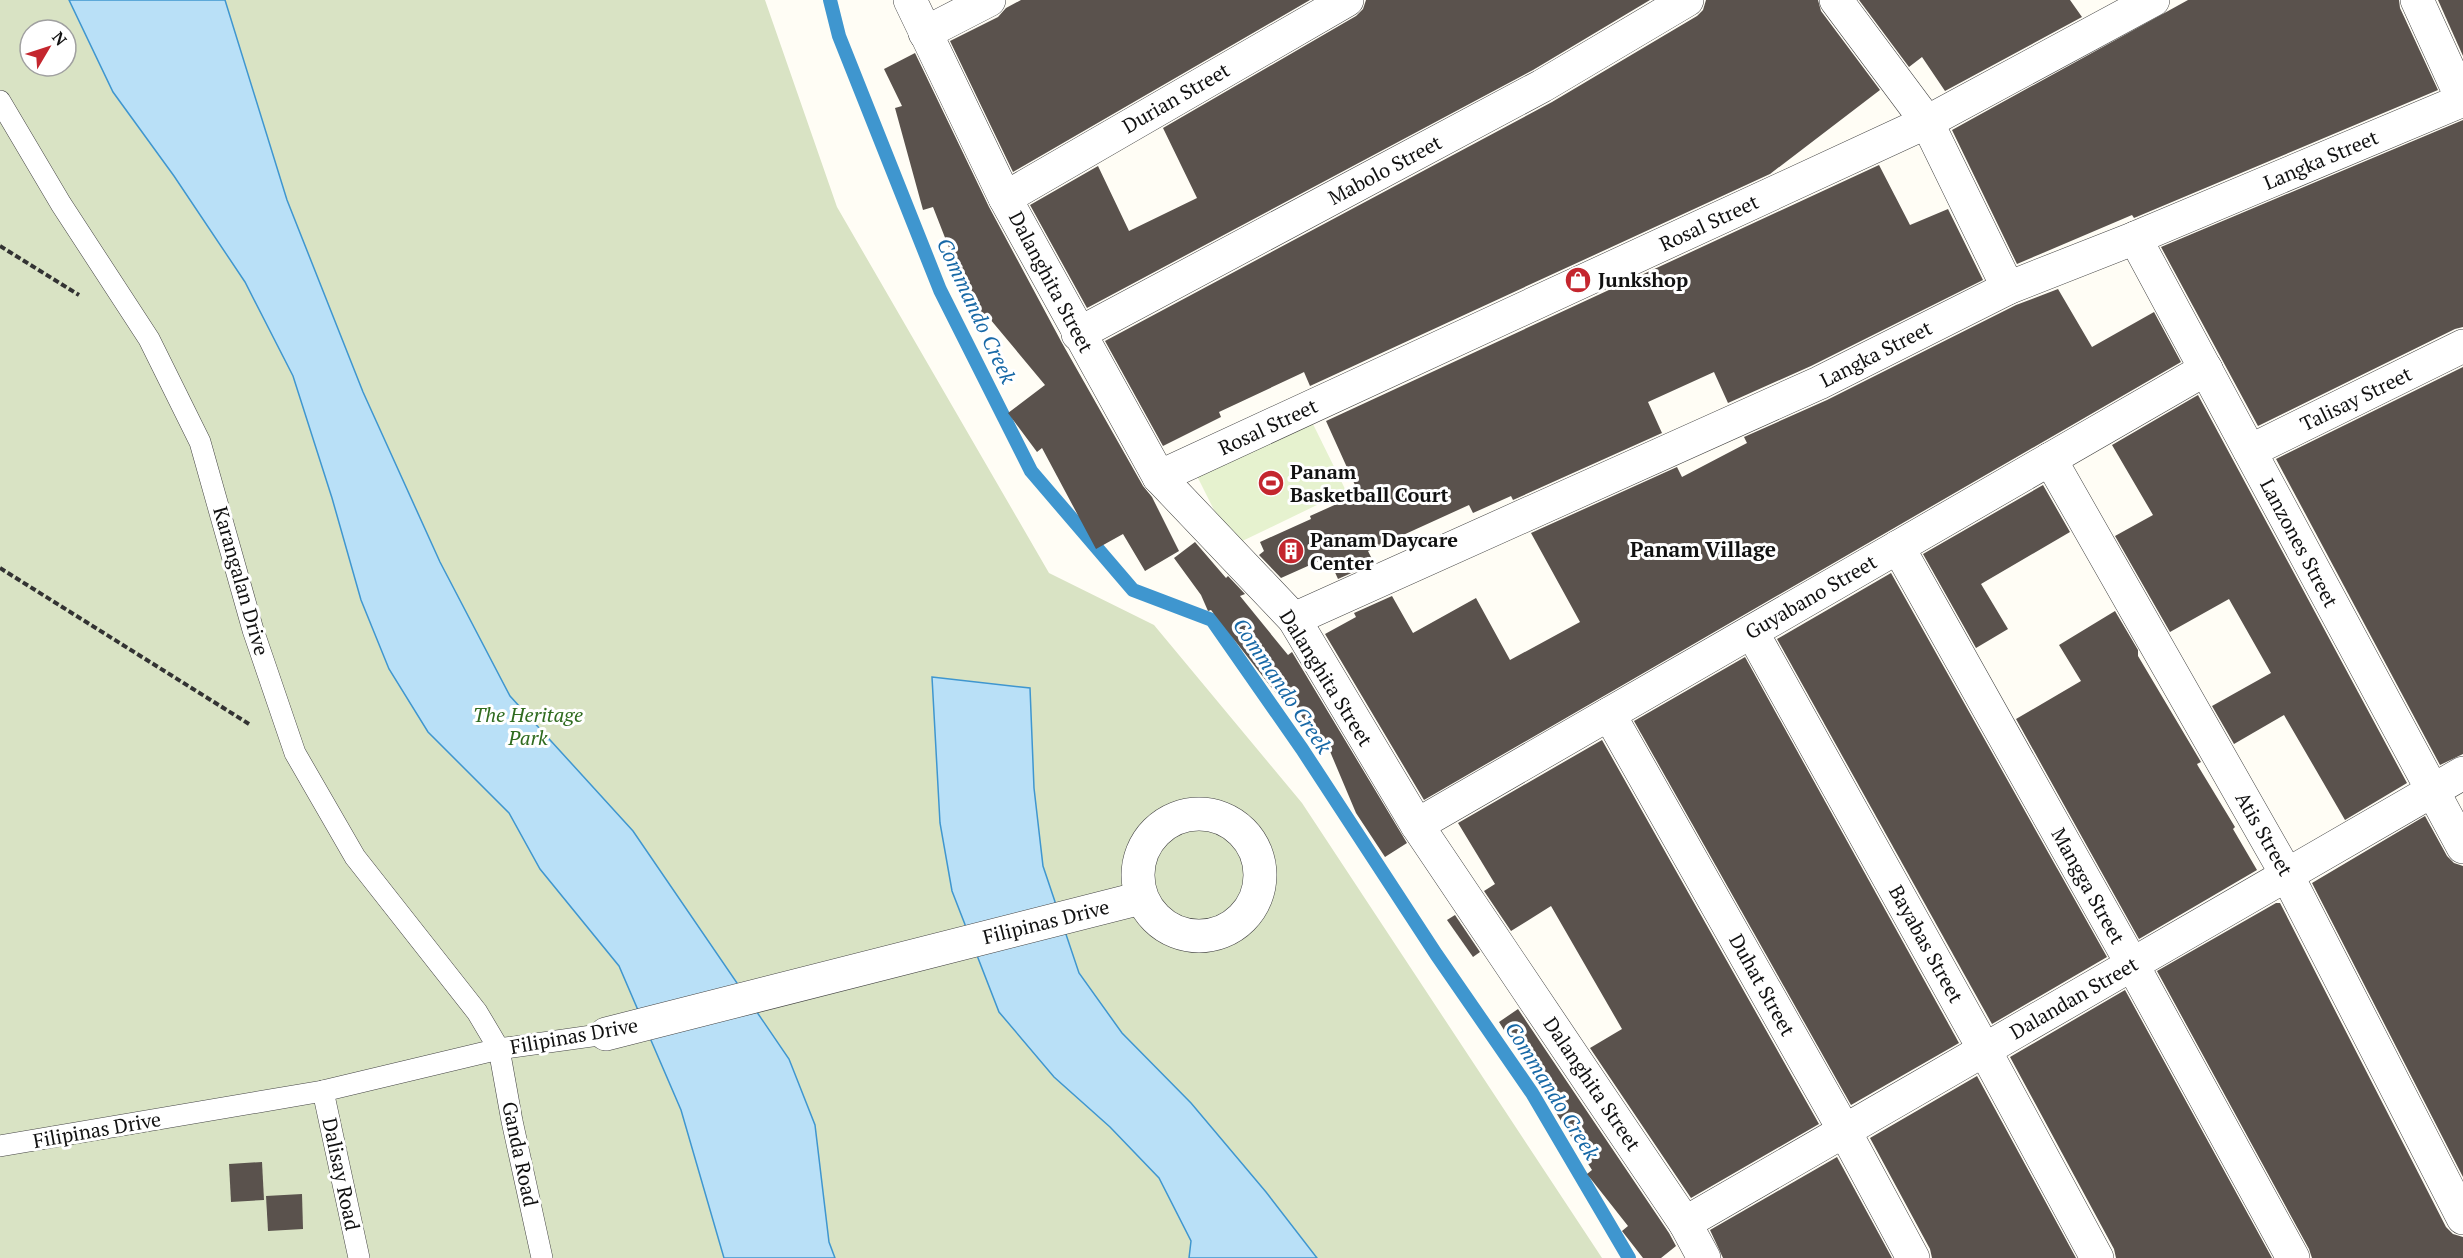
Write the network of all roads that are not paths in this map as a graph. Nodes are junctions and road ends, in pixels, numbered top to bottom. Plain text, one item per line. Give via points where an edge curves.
1 (910, 0) edge
2 (989, 0) edge
3 (1347, 0) edge
4 (1687, 0) edge
5 (1836, 0) edge
6 (2153, 0) edge
7 (2417, 0) edge
8 (925, 33) junction
9 (2463, 100) edge
10 (0, 101) edge
11 (1927, 122) junction
12 (1005, 198) junction
13 (2135, 238) junction
14 (2008, 288) junction
15 (1078, 334) junction
16 (2463, 346) edge
17 (2206, 369) junction
18 (2250, 451) junction
19 (2050, 459) junction
20 (1159, 477) junction
21 (1898, 547) junction
22 (1294, 619) junction
23 (1752, 632) junction
24 (1609, 714) junction
25 (2463, 773) edge
26 (2433, 790) junction
27 (1417, 825) junction
28 (2463, 848) edge
29 (2287, 875) junction
30 (1131, 900) dead end
31 (2132, 964) junction
32 (606, 1034) joint
33 (499, 1049) junction
34 (1984, 1049) junction
35 (323, 1091) junction
36 (1844, 1130) junction
37 (0, 1146) edge
38 (2463, 1218) edge
39 (1685, 1223) junction
40 (359, 1258) edge
41 (542, 1258) edge
42 (1704, 1258) edge
43 (1913, 1258) edge
44 (2097, 1258) edge
45 (2293, 1258) edge

1 - 8 street, Dalanghita Street
2 - 8 street
3 - 12 street, Durian Street
4 - 15 street, Mabolo Street via 1542,86
5 - 11 street
6 - 11 street, Rosal Street
7 - 9 street
8 - 12 street, Dalanghita Street
9 - 13 street, Langka Street
10 - 33 lane, Karangalan Drive via 148,339 200,442 253,630 295,753 355,857 477,1012
11 - 14 street
11 - 20 street, Rosal Street
12 - 15 street, Dalanghita Street
13 - 14 street, Langka Street
13 - 17 street, Lanzones Street
14 - 22 street, Langka Street via 1819,383
15 - 20 street, Dalanghita Street
16 - 18 street, Talisay Street
17 - 18 street, Lanzones Street
17 - 19 street, Guyabano Street
18 - 26 street, Lanzones Street
19 - 21 street, Guyabano Street
19 - 29 street, Atis Street
20 - 22 street, Dalanghita Street
21 - 23 street, Guyabano Street
21 - 31 street, Mangga Street
22 - 27 street, Dalanghita Street
23 - 24 street, Guyabano Street
23 - 34 street, Bayabas Street
24 - 27 street, Guyabano Street
24 - 36 street, Duhat Street
25 - 26 street, Dalandan Street
26 - 28 street, Lanzones Street
26 - 29 street, Dalandan Street
27 - 39 street, Dalanghita Street
29 - 31 street, Dalandan Street
29 - 38 street, Atis Street
30 - 32 street, Filipinas Drive
31 - 34 street, Dalandan Street
31 - 45 street, Mangga Street
32 - 33 lane, Filipinas Drive
33 - 35 lane, Filipinas Drive
33 - 41 lane, Ganda Road
34 - 36 street, Dalandan Street
34 - 44 street, Bayabas Street
35 - 37 lane, Filipinas Drive
35 - 40 lane, Dalisay Road
36 - 39 street, Dalandan Street
36 - 43 street, Duhat Street
39 - 42 street, Dalanghita Street

